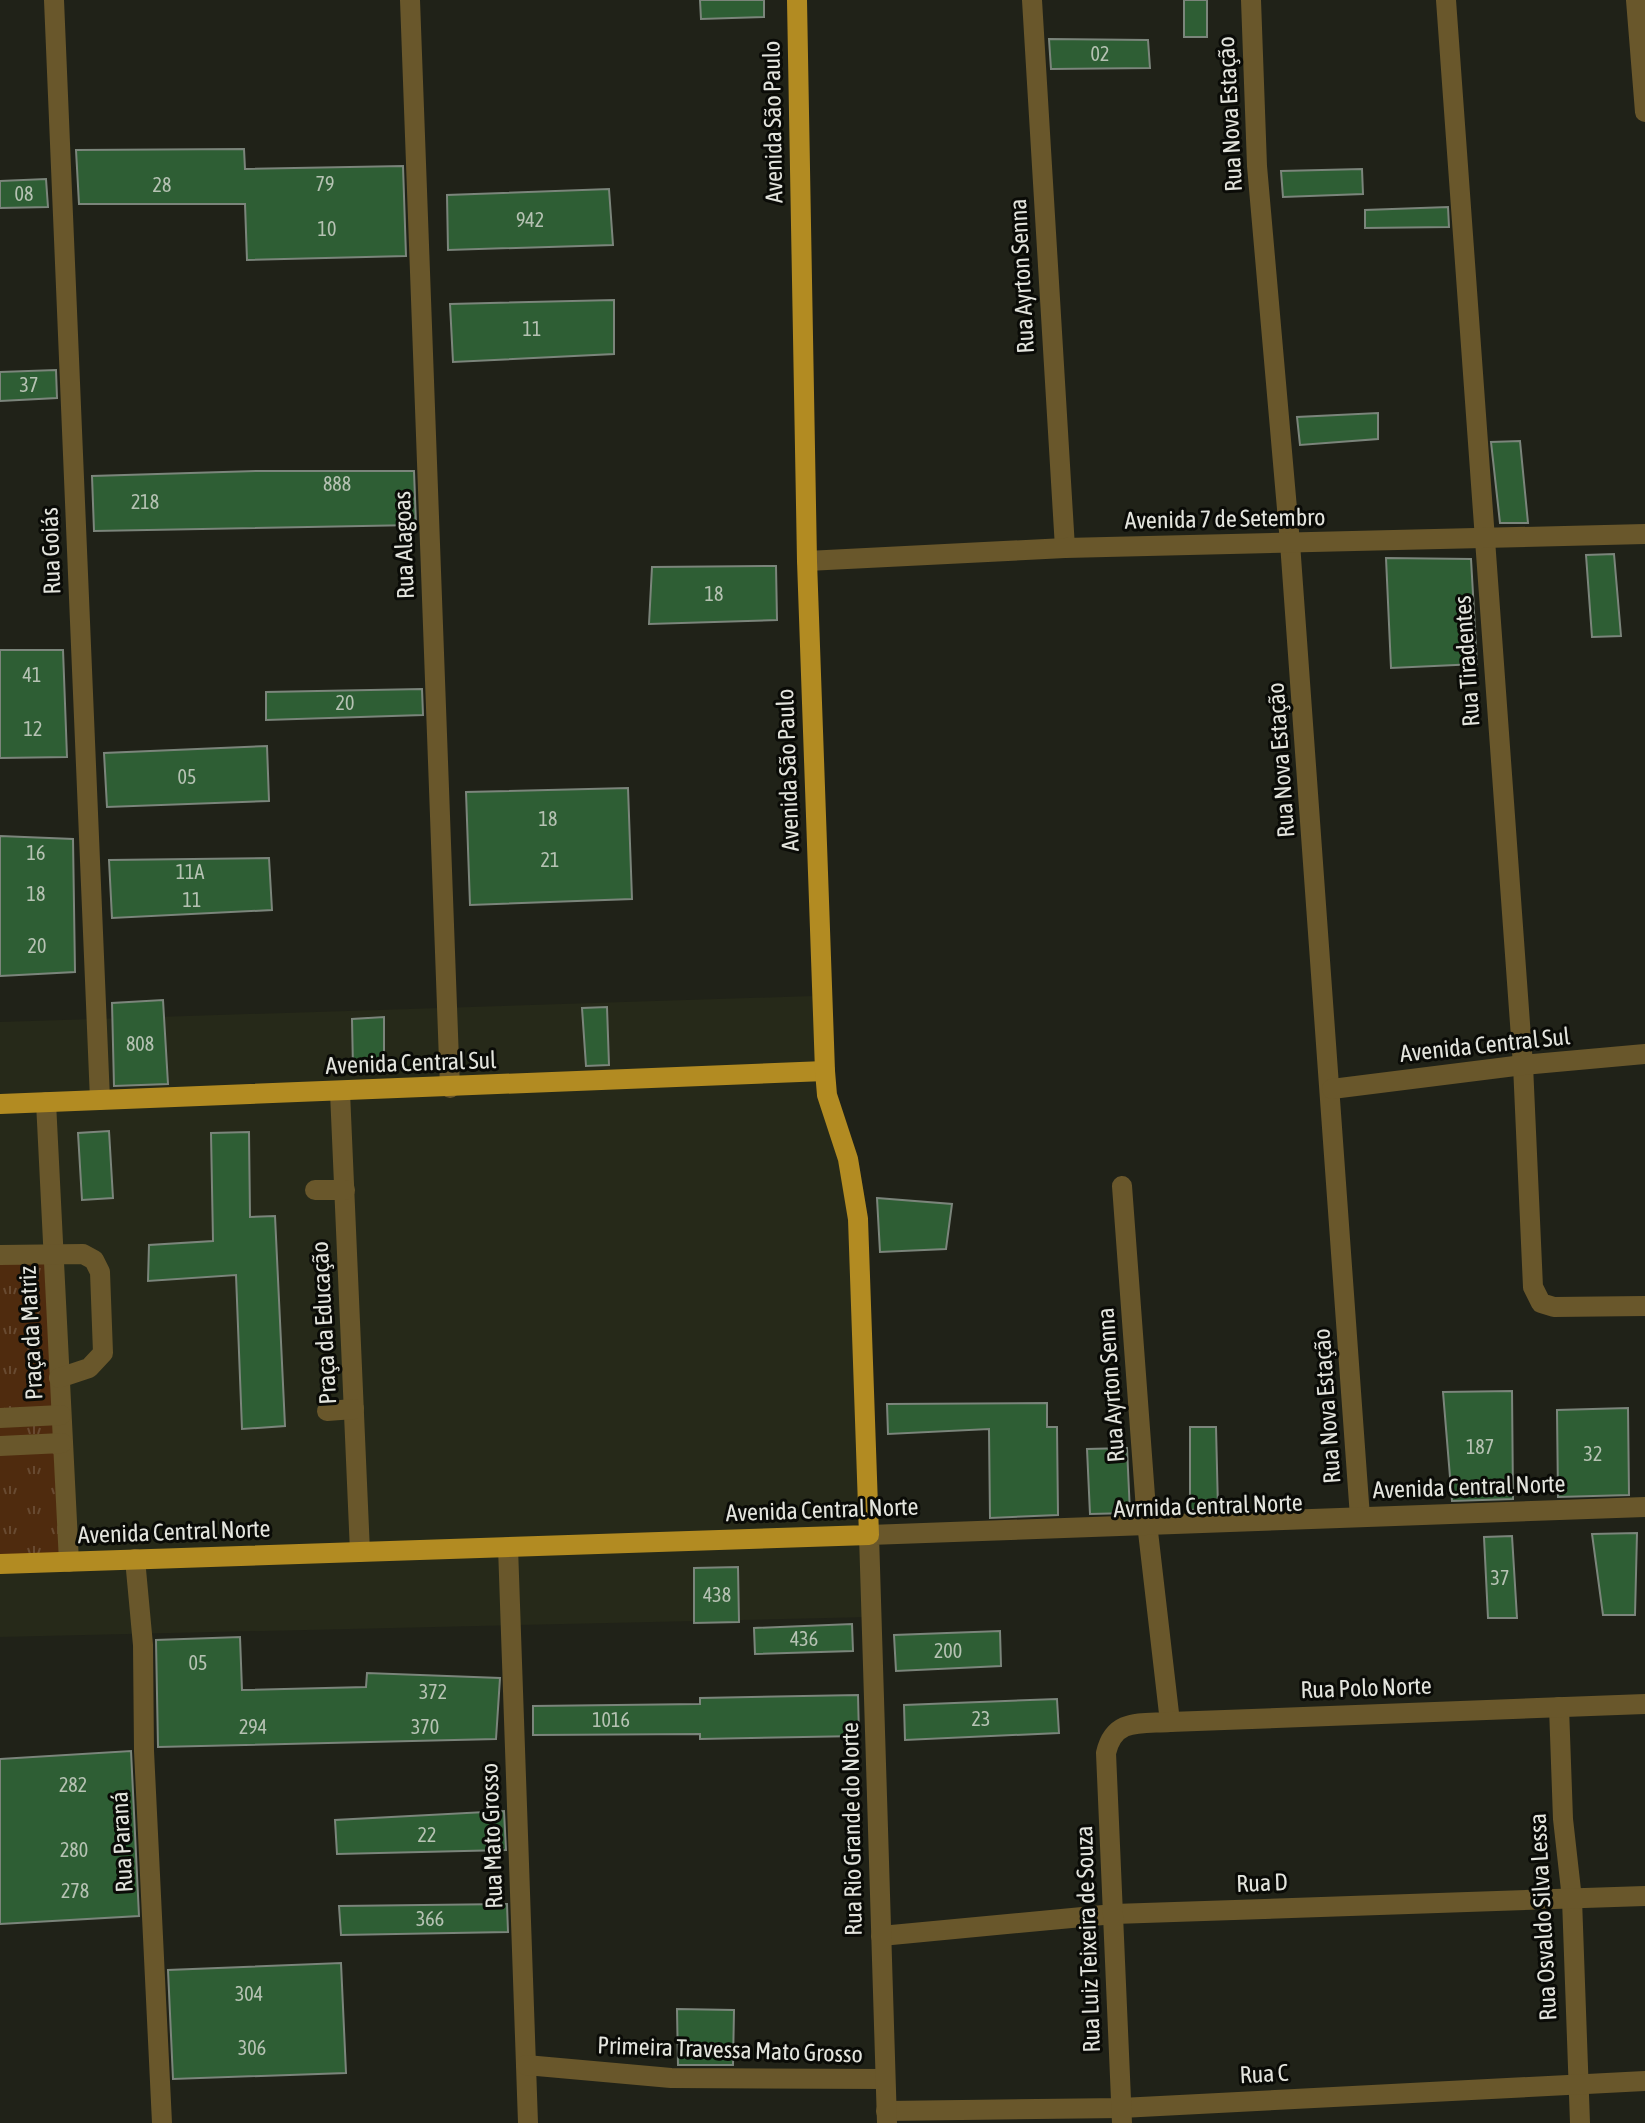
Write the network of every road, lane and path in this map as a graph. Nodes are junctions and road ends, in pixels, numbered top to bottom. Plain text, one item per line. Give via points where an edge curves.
1 (54, 0) edge
2 (410, 0) edge
3 (797, 0) edge
4 (1032, 0) edge
5 (1251, 0) edge
6 (1446, 0) edge
7 (1636, 0) edge
8 (1645, 112) edge
9 (1645, 534) edge
10 (1484, 538) junction
11 (1290, 543) junction
12 (1065, 548) junction
13 (807, 561) junction
14 (1645, 1054) edge
15 (1523, 1065) junction
16 (825, 1071) junction
17 (450, 1088) junction
18 (1332, 1089) junction
19 (340, 1092) junction
20 (100, 1100) junction
21 (46, 1102) junction
22 (0, 1104) edge
23 (1122, 1186) dead end
24 (315, 1190) dead end
25 (345, 1190) junction
26 (53, 1253) junction
27 (0, 1255) edge
28 (1645, 1306) edge
29 (59, 1378) junction
30 (354, 1409) junction
31 (327, 1411) dead end
32 (61, 1415) junction
33 (0, 1418) edge
34 (62, 1443) junction
35 (0, 1446) edge
36 (1645, 1507) edge
37 (1360, 1517) junction
38 (1645, 1517) edge
39 (1147, 1528) junction
40 (867, 1538) junction
41 (508, 1547) junction
42 (360, 1552) junction
43 (135, 1559) junction
44 (69, 1562) junction
45 (0, 1564) edge
46 (1645, 1704) edge
47 (1559, 1707) junction
48 (1170, 1722) junction
49 (1106, 1753) joint
50 (1645, 1896) edge
51 (1572, 1899) junction
52 (1114, 1914) junction
53 (881, 1936) junction
54 (526, 2065) junction
55 (881, 2079) junction
56 (1645, 2081) edge
57 (1578, 2083) junction
58 (1121, 2116) edge
59 (884, 2119) edge
60 (162, 2123) edge
61 (528, 2123) edge
62 (1580, 2123) edge

1 - 20 street, Rua Goiás
2 - 17 street, Rua Alagoas
3 - 13 main road, Avenida São Paulo
4 - 12 street, Rua Ayrton Senna
5 - 11 street, Rua Nova Estação via 1257,166
6 - 10 street, Rua Tiradentes
7 - 8 street
9 - 10 street, Avenida 7 de Setembro
10 - 11 street, Avenida 7 de Setembro
10 - 15 street, Rua Tiradentes
11 - 12 street, Avenida 7 de Setembro
11 - 18 street, Rua Nova Estação
12 - 13 street, Avenida 7 de Setembro
13 - 16 main road, Avenida São Paulo
14 - 15 street, Avenida Central Sul
15 - 18 street, Avenida Central Sul
15 - 28 street, Rua Tiradentes via 1533,1287 1541,1303
16 - 17 main road, Avenida Central Sul
16 - 40 main road, Avenida São Paulo via 858,1219
17 - 19 main road, Avenida Central Sul
18 - 37 street, Rua Nova Estação
19 - 20 main road, Avenida Central Sul
19 - 25 street, Praça da Educação
20 - 21 main road, Avenida Central Sul
21 - 22 main road, Avenida Central Sul
21 - 26 street, Praça da Matriz
23 - 39 street, Rua Ayrton Senna
24 - 25 street
25 - 30 street, Praça da Educação
26 - 27 street
26 - 29 street, Praça da Matriz
26 - 29 street via 89,1255 94,1260 100,1272 105,1340 98,1360
29 - 32 street, Praça da Matriz
30 - 31 street
30 - 42 street, Praça da Educação
32 - 33 street
32 - 34 street, Praça da Matriz
34 - 35 street
34 - 44 street, Praça da Matriz
36 - 37 street, Avenida Central Norte
37 - 39 street, Avenida Central Norte
38 - 39 street, Avrnida Central Norte
39 - 40 street, Avenida Central Norte
39 - 48 street, Rua Ayrton Senna
40 - 41 main road, Avenida Central Norte
40 - 53 street, Rua Rio Grande do Norte
40 - 55 street, Rua Rio Grande do Norte
41 - 42 main road, Avenida Central Norte
41 - 54 street, Rua Mato Grosso
42 - 43 main road, Avenida Central Norte
43 - 44 main road, Avenida Central Norte
43 - 60 street, Rua Paraná
44 - 45 main road, Avenida Central Norte
46 - 47 street, Rua Polo Norte
47 - 48 street, Rua Polo Norte
47 - 51 street, Rua Osvaldo Silva Lessa
48 - 49 street, Rua Polo Norte via 1124,1726 1109,1738
49 - 52 street, Rua Luiz Teixeira de Souza
50 - 51 street, Rua D
51 - 52 street, Rua D
51 - 57 street, Rua Osvaldo Silva Lessa
52 - 53 street, Rua D
52 - 58 street, Rua Luiz Teixeira de Souza
53 - 55 street, Rua Rio Grande do Norte
54 - 55 street, Primeira Travessa Mato Grosso via 671,2078
54 - 61 street, Rua Mato Grosso
55 - 59 street, Rua Rio Grande do Norte
56 - 57 street, Rua C
57 - 58 street, Rua C
57 - 62 street, Rua Osvaldo Silva Lessa
58 - 59 street, Rua C

